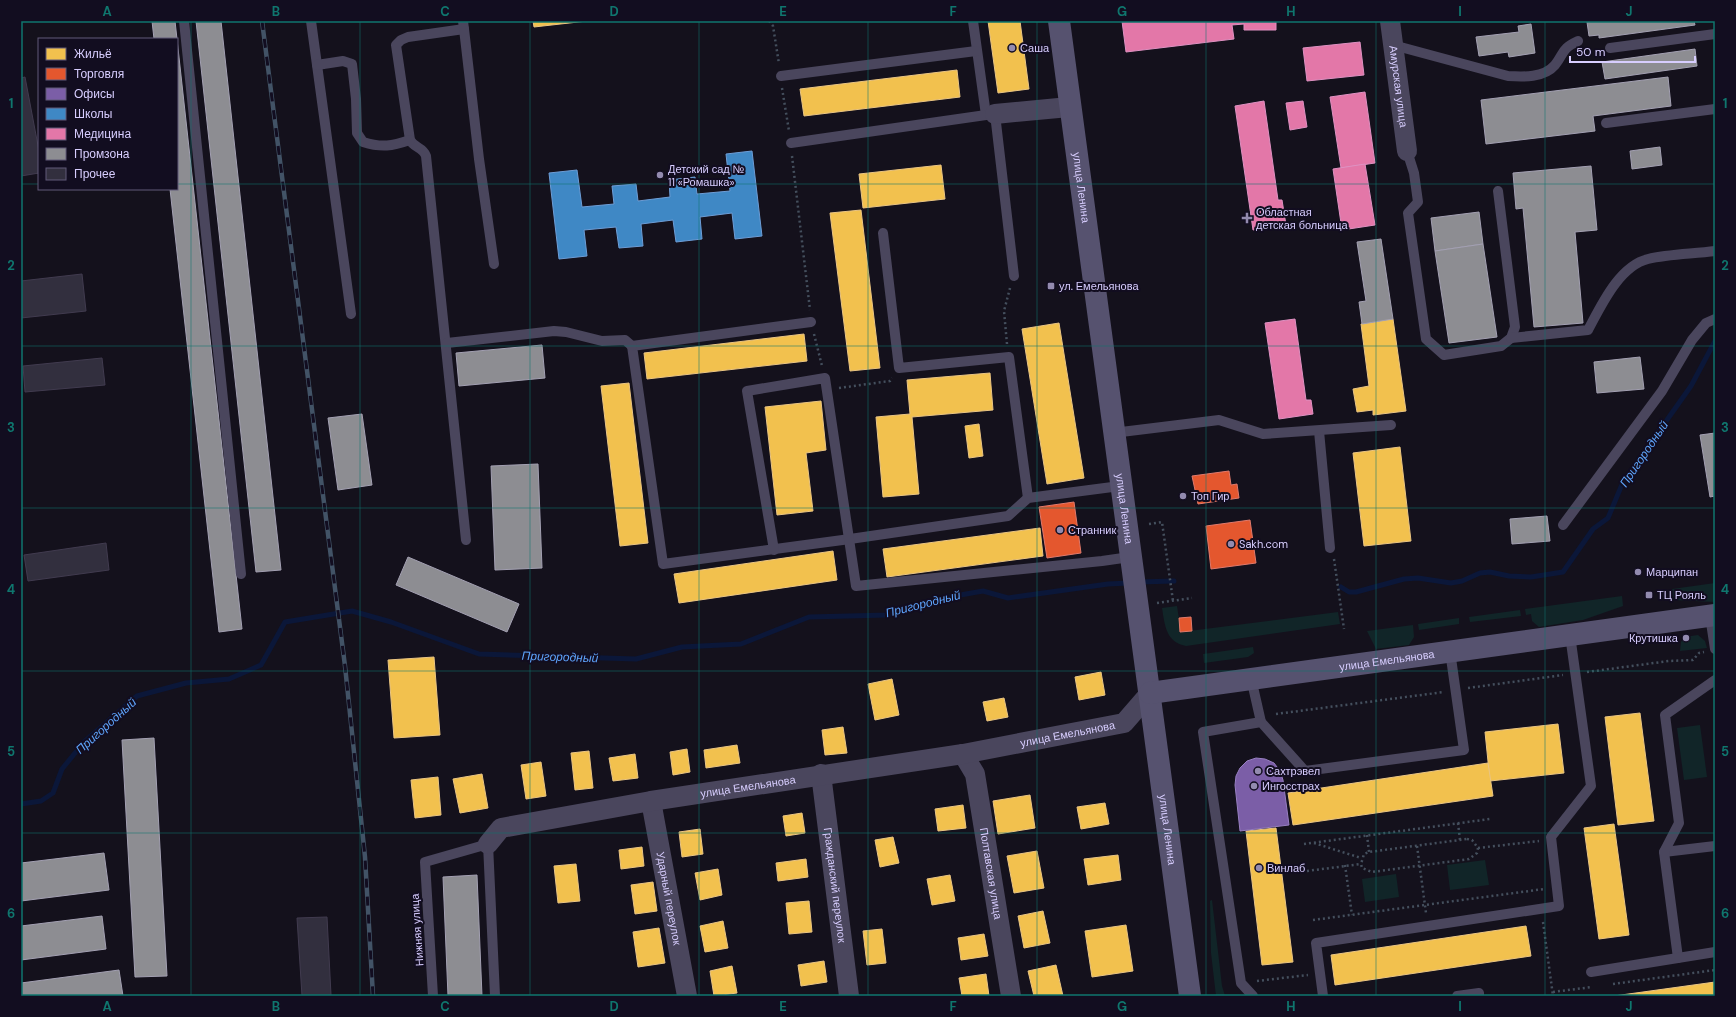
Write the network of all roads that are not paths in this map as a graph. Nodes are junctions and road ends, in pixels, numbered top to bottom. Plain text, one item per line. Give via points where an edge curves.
1 (184, 21) edge
2 (311, 21) edge
3 (973, 21) edge
4 (1058, 21) edge
5 (1390, 21) edge
6 (463, 25) edge
7 (1715, 34) edge
8 (1578, 41) dead end
9 (1394, 45) junction
10 (1610, 48) dead end
11 (976, 51) junction
12 (318, 65) junction
13 (781, 76) road end
14 (1069, 107) junction
15 (1715, 109) edge
16 (990, 115) junction
17 (1606, 123) dead end
18 (410, 140) junction
19 (790, 142) road end
20 (1407, 151) joint
21 (1498, 191) dead end
22 (882, 233) dead end
23 (1715, 251) edge
24 (494, 264) dead end
25 (1014, 276) road end
26 (351, 314) dead end
27 (1715, 319) edge
28 (812, 322) road end
29 (1511, 338) junction
30 (447, 343) junction
31 (632, 346) junction
32 (1391, 425) dead end
33 (1319, 431) junction
34 (1113, 433) junction
35 (1120, 486) junction
36 (1028, 498) junction
37 (1563, 525) dead end
38 (466, 540) dead end
39 (850, 540) junction
40 (1330, 548) road end
41 (774, 550) junction
42 (1131, 563) junction
43 (241, 574) dead end
44 (1713, 615) edge
45 (1570, 635) junction
46 (1712, 650) edge
47 (1450, 651) junction
48 (1251, 678) junction
49 (1715, 680) edge
50 (1150, 693) junction
51 (1261, 722) junction
52 (962, 754) junction
53 (821, 774) junction
54 (651, 801) junction
55 (488, 844) junction
56 (1715, 846) edge
57 (1664, 852) junction
58 (1715, 952) edge
59 (1678, 958) junction
60 (1591, 972) dead end
61 (433, 996) edge
62 (495, 996) edge
63 (687, 996) edge
64 (849, 996) edge
65 (1011, 996) edge
66 (1190, 996) edge
67 (1252, 996) edge
68 (1323, 996) edge
69 (1457, 996) edge
70 (1480, 996) edge

1 - 43 lane
2 - 12 lane
3 - 11 lane
4 - 14 main road, улица Ленина
5 - 9 street, Амурская улица
6 - 18 lane via 408,37 396,45
6 - 24 lane
7 - 10 lane
8 - 9 lane via 1566,47 1554,66 1541,74 1526,77 1508,76
9 - 20 street, Амурская улица
11 - 13 lane
11 - 16 lane
12 - 18 lane via 343,61 352,64 357,133 363,142 373,146 391,147
12 - 26 lane
14 - 16 street
14 - 34 main road, улица Ленина
15 - 17 lane
16 - 19 lane
16 - 25 lane
18 - 30 lane via 422,149 426,156
20 - 29 lane via 1414,173 1418,202 1408,213 1426,339 1444,355 1501,346
21 - 29 lane via 1515,327
22 - 36 lane via 898,368 1009,357
23 - 29 lane via 1646,259 1623,273 1608,293 1588,330
27 - 37 lane via 1706,323 1692,340 1662,391
28 - 31 lane
30 - 31 lane via 554,331 574,333 602,341 625,340
30 - 38 lane
31 - 41 lane via 663,564
32 - 33 lane
33 - 34 lane via 1263,434 1219,420
33 - 40 lane
34 - 35 main road, улица Ленина
35 - 36 lane
35 - 42 main road, улица Ленина
36 - 39 lane via 1008,516
39 - 41 lane
39 - 41 lane via 825,378 747,391
39 - 42 lane via 856,586
42 - 50 main road, улица Ленина
44 - 45 main road, улица Емельянова
44 - 46 lane
45 - 47 main road, улица Емельянова
45 - 68 lane via 1591,786 1551,837 1559,906 1316,943
47 - 48 main road, улица Емельянова
47 - 51 lane via 1464,750 1305,771
48 - 50 main road, улица Емельянова
48 - 51 lane
49 - 57 lane via 1665,715 1679,823
50 - 52 street, улица Емельянова via 1124,723
50 - 66 main road, улица Ленина
51 - 67 lane via 1203,732 1241,983
52 - 53 street, улица Емельянова
52 - 65 street, Полтавская улица via 975,774
53 - 54 street, улица Емельянова
53 - 64 street, Гражданский переулок
54 - 55 street, улица Емельянова via 501,828
54 - 63 street, Ударный переулок
55 - 61 lane, Нижняя улица via 425,862
55 - 62 lane
56 - 57 lane
57 - 59 lane
58 - 59 lane
59 - 60 lane
69 - 70 lane via 1479,993

